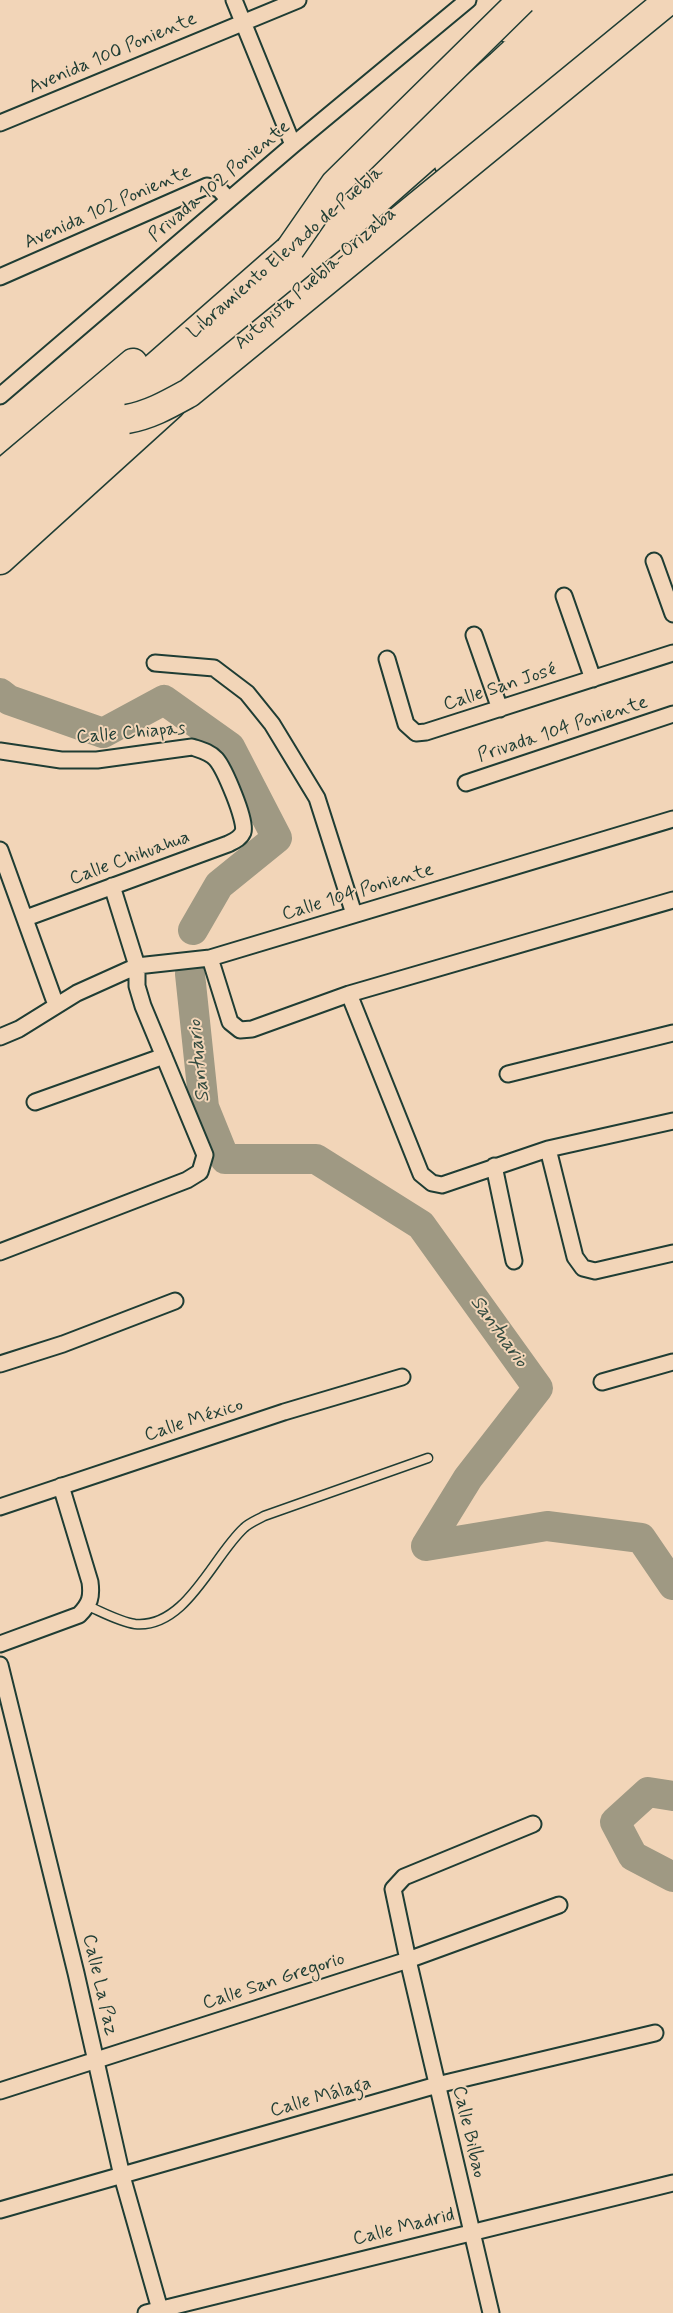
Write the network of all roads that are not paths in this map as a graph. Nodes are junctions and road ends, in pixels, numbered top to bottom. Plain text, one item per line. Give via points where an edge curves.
1 (234, 0) edge
2 (298, 0) edge
3 (468, 0) edge
4 (522, 0) edge
5 (538, 0) edge
6 (570, 0) edge
7 (604, 0) edge
8 (635, 0) edge
9 (669, 0) edge
10 (243, 22) junction
11 (0, 123) edge
12 (292, 146) junction
13 (229, 200) junction
14 (290, 249) junction
15 (0, 277) edge
16 (0, 396) edge
17 (127, 419) junction
18 (0, 475) edge
19 (0, 503) edge
20 (0, 532) edge
21 (0, 560) edge
22 (654, 561) dead end
23 (564, 596) dead end
24 (673, 614) edge
25 (474, 635) dead end
26 (673, 653) edge
27 (387, 659) dead end
28 (155, 663) dead end
29 (593, 679) junction
30 (500, 709) junction
31 (673, 714) edge
32 (0, 751) edge
33 (466, 784) dead end
34 (673, 819) edge
35 (243, 831) joint
36 (0, 850) edge
37 (112, 886) junction
38 (673, 900) edge
39 (354, 914) junction
40 (26, 918) junction
41 (210, 958) junction
42 (137, 966) junction
43 (349, 994) junction
44 (56, 1005) junction
45 (673, 1033) edge
46 (0, 1036) edge
47 (164, 1056) junction
48 (508, 1074) dead end
49 (35, 1102) dead end
50 (673, 1121) edge
51 (548, 1148) junction
52 (494, 1166) junction
53 (0, 1252) edge
54 (673, 1252) edge
55 (514, 1261) dead end
56 (175, 1301) dead end
57 (673, 1362) edge
58 (0, 1364) edge
59 (402, 1377) dead end
60 (602, 1382) dead end
61 (428, 1458) dead end
62 (61, 1486) junction
63 (0, 1507) edge
64 (90, 1601) junction
65 (0, 1644) edge
66 (0, 1665) edge
67 (533, 1824) dead end
68 (559, 1905) dead end
69 (408, 1960) junction
70 (656, 2033) dead end
71 (96, 2061) junction
72 (437, 2085) junction
73 (0, 2091) edge
74 (122, 2176) junction
75 (673, 2183) edge
76 (0, 2210) edge
77 (471, 2232) junction
78 (156, 2312) edge
79 (491, 2313) edge

1 - 10 street
2 - 10 street, Avenida 100 Poniente
3 - 12 street, Privada 102 Poniente
4 - 14 highway, bridge via 335,184
5 - 18 highway via 352,173
6 - 14 highway, Libramiento Elevado de Puebla, bridge
7 - 17 highway, Libramiento Elevado de Puebla
8 - 21 highway, Autopista Puebla-Orizaba via 157,417
9 - 17 highway, bridge via 189,393 142,417
10 - 11 street, Avenida 100 Poniente
10 - 12 street
12 - 13 street, Privada 102 Poniente
13 - 15 street, Avenida 102 Poniente via 219,190 207,186
13 - 16 street, Privada 102 Poniente
14 - 19 highway, Libramiento Elevado de Puebla
17 - 20 highway, Libramiento Elevado de Puebla
22 - 24 street
23 - 29 street
25 - 30 street
26 - 29 street, Calle San José
27 - 30 street, Calle San José via 406,724 416,733
28 - 39 street via 214,668 247,693 272,724 317,798
29 - 30 street, Calle San José
31 - 33 street, Privada 104 Poniente
32 - 35 street, Calle Chiapas via 61,760 88,760 192,747 206,752 222,769 243,820
34 - 39 street, Calle 104 Poniente
35 - 37 street, Calle Chihuahua via 238,839 228,844
36 - 40 street
37 - 40 street, Calle Chihuahua
37 - 42 street
38 - 43 street
39 - 41 street, Calle 104 Poniente
40 - 44 street
41 - 42 street, Calle 104 Poniente
41 - 43 street via 230,1022 240,1030 252,1029
42 - 44 street, Calle 104 Poniente
42 - 47 street via 143,1006
43 - 52 street via 421,1174 432,1183 442,1185
44 - 46 street, Calle 104 Poniente via 19,1029
45 - 48 street
47 - 49 street
47 - 53 street via 205,1155 200,1172 187,1180
50 - 51 street
51 - 52 street
51 - 54 street via 575,1257 583,1268 595,1271
52 - 55 street
56 - 58 street via 63,1344
57 - 60 street
59 - 62 street, Calle México via 284,1412
61 - 64 lane via 264,1516 244,1528 195,1591 175,1610 154,1622 134,1624
62 - 63 street, Calle México
62 - 64 street
64 - 65 street via 79,1615
66 - 71 street, Calle La Paz
67 - 69 street, Calle Bilbao via 404,1877 393,1889
68 - 69 street, Calle San Gregorio
69 - 71 street, Calle San Gregorio
69 - 72 street, Calle Bilbao
70 - 72 street, Calle Málaga
71 - 73 street, Calle San Gregorio
71 - 74 street, Calle La Paz
72 - 74 street, Calle Málaga
72 - 77 street, Calle Bilbao
74 - 76 street, Calle Málaga
74 - 78 street, Calle La Paz
75 - 77 street, Calle Madrid
77 - 78 street, Calle Madrid
77 - 79 street, Calle Bilbao

